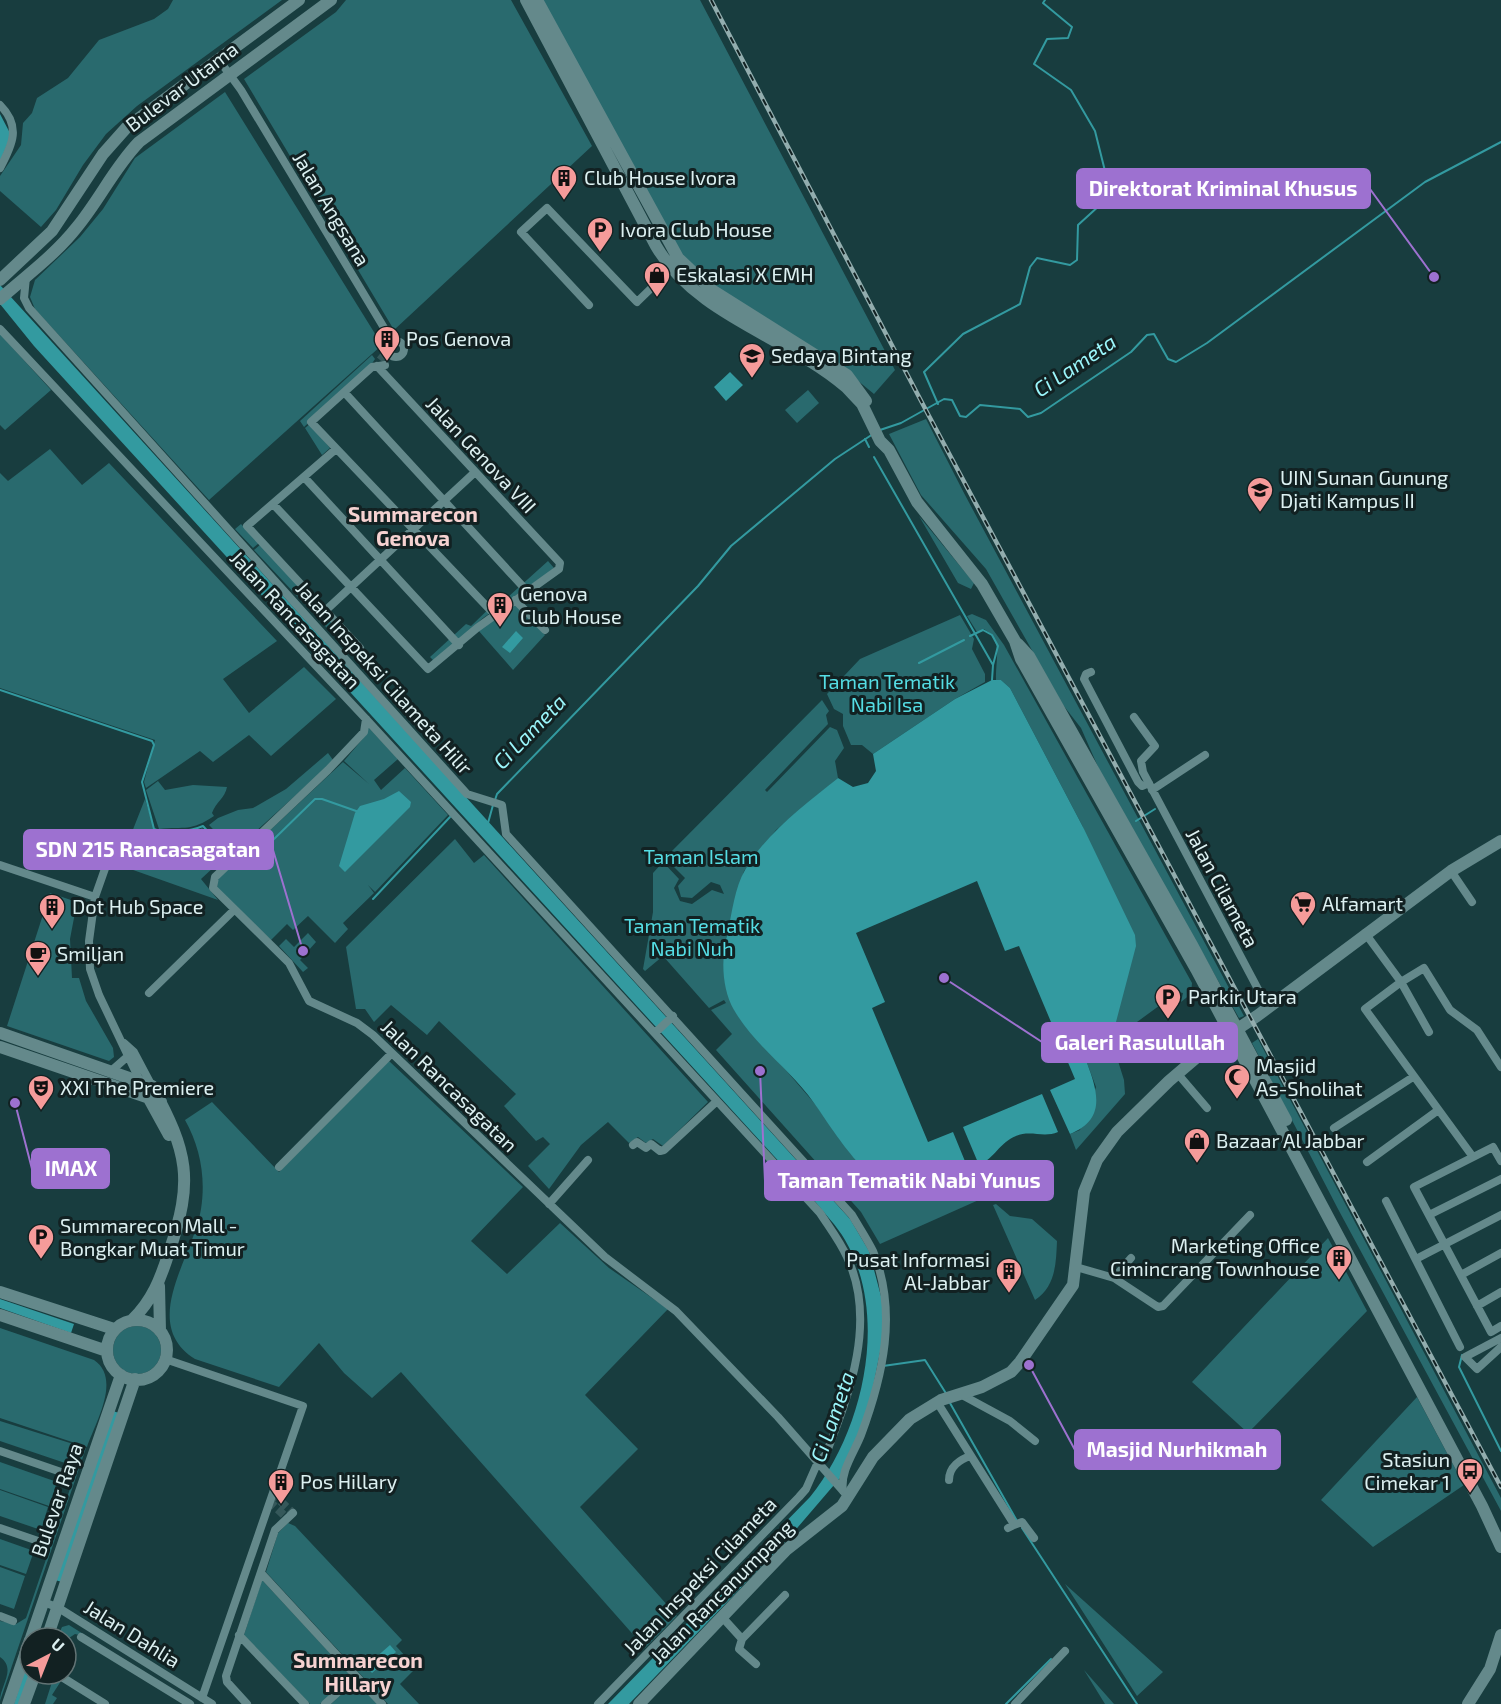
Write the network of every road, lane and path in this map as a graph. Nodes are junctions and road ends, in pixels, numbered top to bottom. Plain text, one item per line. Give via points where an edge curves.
1 (299, 0) edge
2 (331, 0) edge
3 (526, 0) edge
4 (537, 0) edge
5 (219, 60) junction
6 (231, 77) junction
7 (1, 108) edge
8 (0, 168) edge
9 (78, 194) junction
10 (640, 202) junction
11 (94, 204) junction
12 (671, 269) junction
13 (2, 273) edge
14 (26, 277) junction
15 (0, 299) edge
16 (589, 305) dead end
17 (0, 329) edge
18 (801, 352) junction
19 (385, 358) junction
20 (345, 393) junction
21 (336, 449) junction
22 (474, 473) junction
23 (304, 477) junction
24 (444, 502) junction
25 (273, 504) junction
26 (413, 531) junction
27 (381, 560) junction
28 (353, 587) junction
29 (527, 591) junction
30 (515, 600) junction
31 (325, 611) junction
32 (495, 615) junction
33 (545, 630) dead end
34 (459, 645) junction
35 (360, 648) dead end
36 (1091, 672) dead end
37 (1134, 717) dead end
38 (366, 719) junction
39 (1205, 756) dead end
40 (1151, 786) junction
41 (1501, 841) edge
42 (113, 846) dead end
43 (0, 865) edge
44 (1451, 871) junction
45 (95, 897) junction
46 (1472, 902) dead end
47 (234, 910) junction
48 (1365, 933) junction
49 (1401, 982) junction
50 (149, 993) dead end
51 (1268, 1008) junction
52 (671, 1018) junction
53 (656, 1032) junction
54 (1235, 1032) junction
55 (1429, 1032) dead end
56 (0, 1033) edge
57 (124, 1042) junction
58 (0, 1047) edge
59 (392, 1053) junction
60 (46, 1055) junction
61 (127, 1057) junction
62 (1501, 1067) edge
63 (111, 1071) junction
64 (1177, 1073) junction
65 (1413, 1077) junction
66 (140, 1081) junction
67 (150, 1092) junction
68 (717, 1101) junction
69 (1207, 1108) dead end
70 (1437, 1111) junction
71 (1334, 1128) dead end
72 (178, 1145) junction
73 (633, 1145) dead end
74 (1473, 1157) junction
75 (588, 1160) dead end
76 (1367, 1161) dead end
77 (1501, 1161) edge
78 (279, 1167) dead end
79 (1501, 1179) edge
80 (1386, 1201) dead end
81 (549, 1204) junction
82 (1251, 1215) dead end
83 (1429, 1215) junction
84 (1501, 1215) edge
85 (1444, 1245) junction
86 (1501, 1253) edge
87 (1131, 1258) dead end
88 (1416, 1259) junction
89 (1076, 1267) junction
90 (1461, 1275) junction
91 (1114, 1278) junction
92 (160, 1282) junction
93 (0, 1292) edge
94 (1501, 1292) edge
95 (1477, 1306) junction
96 (0, 1316) edge
97 (132, 1320) junction
98 (1501, 1326) edge
99 (114, 1329) junction
100 (160, 1331) junction
101 (1501, 1338) edge
102 (1460, 1347) dead end
103 (1501, 1347) edge
104 (107, 1351) junction
105 (165, 1359) junction
106 (121, 1375) junction
107 (135, 1379) junction
108 (947, 1398) junction
109 (1434, 1408) junction
110 (1035, 1441) dead end
111 (0, 1452) edge
112 (971, 1456) junction
113 (819, 1466) junction
114 (64, 1473) dead end
115 (949, 1480) dead end
116 (844, 1491) junction
117 (293, 1513) dead end
118 (0, 1528) edge
119 (1501, 1528) edge
120 (1034, 1538) dead end
121 (47, 1544) dead end
122 (1501, 1547) edge
123 (261, 1573) junction
124 (784, 1595) dead end
125 (43, 1602) junction
126 (57, 1607) junction
127 (0, 1616) edge
128 (723, 1618) junction
129 (13, 1621) dead end
130 (35, 1626) edge
131 (51, 1626) edge
132 (240, 1635) junction
133 (1501, 1635) edge
134 (81, 1636) dead end
135 (742, 1640) junction
136 (1065, 1651) dead end
137 (1501, 1660) edge
138 (756, 1664) dead end
139 (18, 1674) edge
140 (356, 1676) junction
141 (31, 1686) edge
142 (76, 1686) edge
143 (202, 1698) junction
144 (8, 1704) edge
145 (24, 1704) edge
146 (105, 1704) edge
147 (190, 1704) edge
148 (212, 1704) edge
149 (247, 1704) edge
150 (305, 1704) edge
151 (325, 1704) edge
152 (382, 1704) edge
153 (598, 1704) edge
154 (639, 1704) edge
155 (1015, 1704) edge
156 (1468, 1704) edge
157 (1476, 1704) edge

1 - 5 street, Bulevar Utama
2 - 6 street, Bulevar Utama
3 - 10 street
4 - 10 street
5 - 6 street, Jalan Angsana
5 - 9 street, Bulevar Utama via 143,114 113,141
6 - 11 street, Bulevar Utama via 139,142 116,168
6 - 19 street, Jalan Angsana
7 - 8 street via 15,135
9 - 11 street
9 - 13 street, Bulevar Utama via 52,231 15,266
10 - 12 street
10 - 18 street via 694,276
11 - 14 street, Bulevar Utama via 58,248
12 - 16 street via 637,302 547,207 521,232
12 - 18 street via 708,301
14 - 15 street, Bulevar Utama
14 - 52 street, Jalan Inspeksi Cilameta Hilir via 24,298 29,308 80,367 467,794 501,804 506,834
17 - 38 street, Jalan Rancasagatan
18 - 54 street via 850,385 864,403 917,502 972,568
19 - 20 street
19 - 22 street, Jalan Genova VIII
20 - 21 street via 311,422
20 - 24 street
21 - 23 street
21 - 26 street
22 - 24 street
22 - 29 street, Jalan Genova VIII via 560,563 560,567
23 - 25 street
23 - 27 street
24 - 26 street
24 - 29 street
25 - 28 street
25 - 31 street via 247,526
26 - 27 street
26 - 32 street
27 - 28 street
27 - 34 street
28 - 31 street
28 - 34 street via 428,669
29 - 30 street
30 - 32 street
30 - 33 street
31 - 35 street
32 - 34 street
36 - 40 street via 1084,679 1138,782
37 - 40 street via 1155,746 1141,761
38 - 47 street, Jalan Rancasagatan via 364,732 328,770 215,877 213,888
38 - 53 street, Jalan Inspeksi Cilameta
39 - 40 street
40 - 51 street, Jalan Cilameta
41 - 44 street, Jalan Rancanumpang
42 - 45 street
43 - 45 street
44 - 46 street
44 - 48 street, Jalan Rancanumpang
45 - 57 street via 90,969
47 - 50 street
47 - 59 street, Jalan Rancasagatan via 289,963 309,1001 364,1028
48 - 49 street
48 - 51 street, Jalan Rancanumpang
49 - 55 street
49 - 62 street via 1424,968 1450,1010 1477,1030
49 - 65 street via 1365,1009
51 - 54 street, Jalan Rancanumpang
52 - 53 street
52 - 116 street, Jalan Inspeksi Cilameta Hilir via 852,1215 873,1251 884,1284 887,1330 872,1406 843,1476
53 - 68 street, Jalan Inspeksi Cilameta
54 - 64 street, Jalan Rancanumpang
54 - 109 street
56 - 60 street
57 - 61 street
57 - 67 street via 134,1052
58 - 60 street
59 - 78 street
59 - 81 street, Jalan Rancasagatan
60 - 63 street
60 - 67 street
61 - 63 street
61 - 66 street
63 - 66 street
64 - 69 street
64 - 89 street, Jalan Rancanumpang via 1117,1132 1097,1160 1084,1192
65 - 70 street
65 - 71 street
66 - 67 street
67 - 72 street
67 - 72 street via 161,1102 177,1133
68 - 73 street via 664,1150 651,1144 646,1148 637,1142
68 - 113 street, Jalan Inspeksi Cilameta via 820,1213 848,1258 860,1303 860,1336 854,1373 838,1424
70 - 74 street
70 - 76 street
72 - 92 street via 184,1168 182,1216
74 - 77 street via 1493,1147
74 - 83 street via 1414,1187
75 - 81 street
79 - 83 street
80 - 88 street
81 - 113 street, Jalan Rancasagatan via 604,1257 676,1311 778,1416
82 - 91 street via 1163,1306
83 - 85 street
84 - 85 street
85 - 88 street
85 - 90 street
86 - 90 street
87 - 91 street
88 - 102 street
89 - 91 street
89 - 108 street, Jalan Rancanumpang via 1067,1296 1016,1368 982,1387
90 - 95 street
92 - 97 street
92 - 100 street
93 - 99 street
94 - 95 street
95 - 98 street via 1491,1332
96 - 104 street
97 - 99 street
97 - 100 street via 147,1322
99 - 104 street
100 - 105 street via 165,1340
101 - 103 street via 1465,1357 1477,1369
104 - 106 street via 109,1361
105 - 107 street via 154,1374
105 - 143 street via 303,1406
106 - 107 street
106 - 125 street, Bulevar Raya
107 - 126 street, Bulevar Raya
108 - 110 street via 1010,1421
108 - 112 street
108 - 116 street, Jalan Rancanumpang via 910,1419
109 - 119 street
109 - 122 street
111 - 114 street
112 - 115 street via 957,1463
112 - 120 street via 1015,1525
113 - 116 street, Jalan Rancasagatan
113 - 153 street, Jalan Inspeksi Cilameta via 799,1497
116 - 128 street, Jalan Rancanumpang
117 - 123 street via 275,1530
118 - 121 street
123 - 132 street
123 - 140 street
124 - 135 street
125 - 126 street, Jalan Dahlia
125 - 130 street, Bulevar Raya
126 - 131 street, Bulevar Raya
126 - 143 street, Jalan Dahlia
127 - 129 street
128 - 135 street
128 - 154 street, Jalan Rancanumpang
132 - 149 street via 226,1676
132 - 150 street
133 - 156 street via 1490,1669
134 - 147 street
135 - 138 street via 738,1647
136 - 155 street
137 - 157 street
139 - 144 street, Bulevar Raya
140 - 151 street
140 - 152 street
141 - 145 street
142 - 146 street
143 - 148 street, Jalan Dahlia

